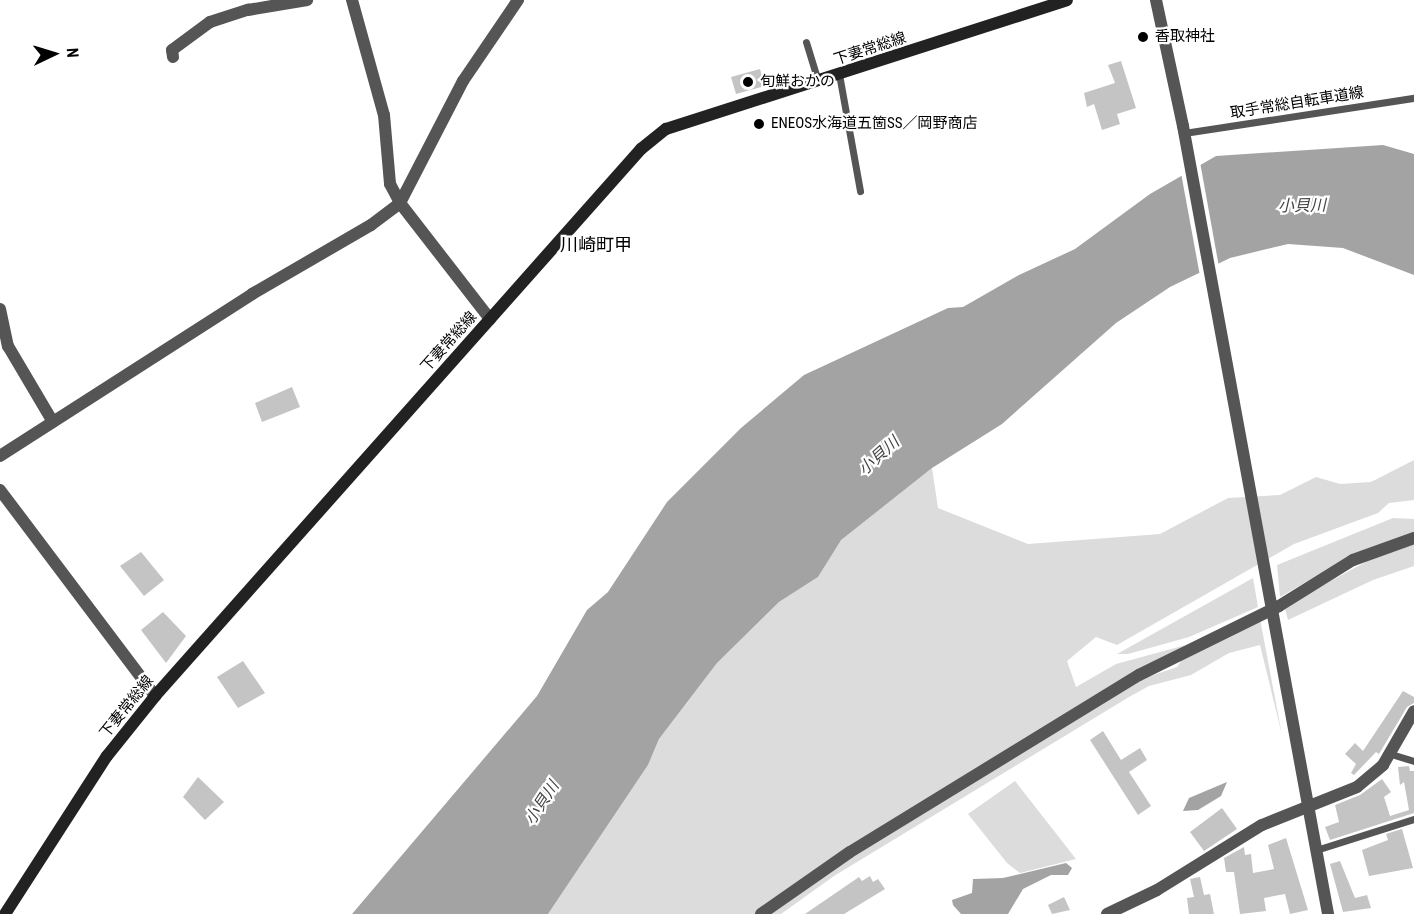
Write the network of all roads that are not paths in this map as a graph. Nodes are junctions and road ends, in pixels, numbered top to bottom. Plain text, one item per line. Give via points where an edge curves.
1 (307, 0) edge
2 (352, 0) edge
3 (518, 0) edge
4 (1067, 0) edge
5 (1156, 0) edge
6 (806, 42) dead end
7 (173, 57) dead end
8 (839, 74) junction
9 (818, 81) junction
10 (1414, 98) edge
11 (1185, 139) junction
12 (860, 191) dead end
13 (399, 203) junction
14 (0, 309) edge
15 (490, 319) junction
16 (53, 422) junction
17 (0, 456) edge
18 (0, 490) edge
19 (1414, 538) edge
20 (1270, 603) junction
21 (155, 696) junction
22 (1414, 711) edge
23 (1391, 754) junction
24 (1414, 761) edge
25 (1308, 805) junction
26 (1414, 819) edge
27 (1316, 850) junction
28 (5, 914) edge
29 (761, 914) edge
30 (1107, 914) edge
31 (1328, 914) edge

1 - 7 street via 248,10 210,22 172,50
2 - 13 street via 384,115 390,184
3 - 13 street via 463,81
4 - 8 main road, 下妻常総線
5 - 11 street
6 - 9 lane
8 - 9 main road, 下妻常総線
8 - 12 lane
9 - 15 main road, 下妻常総線 via 666,129 641,149
10 - 11 lane, 取手常総自転車道線
11 - 20 street
13 - 15 street
13 - 16 street via 371,225 252,294
14 - 16 street via 8,346
15 - 21 main road, 下妻常総線
16 - 17 street
18 - 21 street
19 - 20 street via 1353,560
20 - 25 street
20 - 29 street via 1139,675 850,852
21 - 28 main road, 下妻常総線 via 107,756
22 - 23 street
23 - 24 lane
23 - 25 street via 1357,787
25 - 27 street
25 - 30 street via 1262,825 1157,890
26 - 27 lane
27 - 31 street

